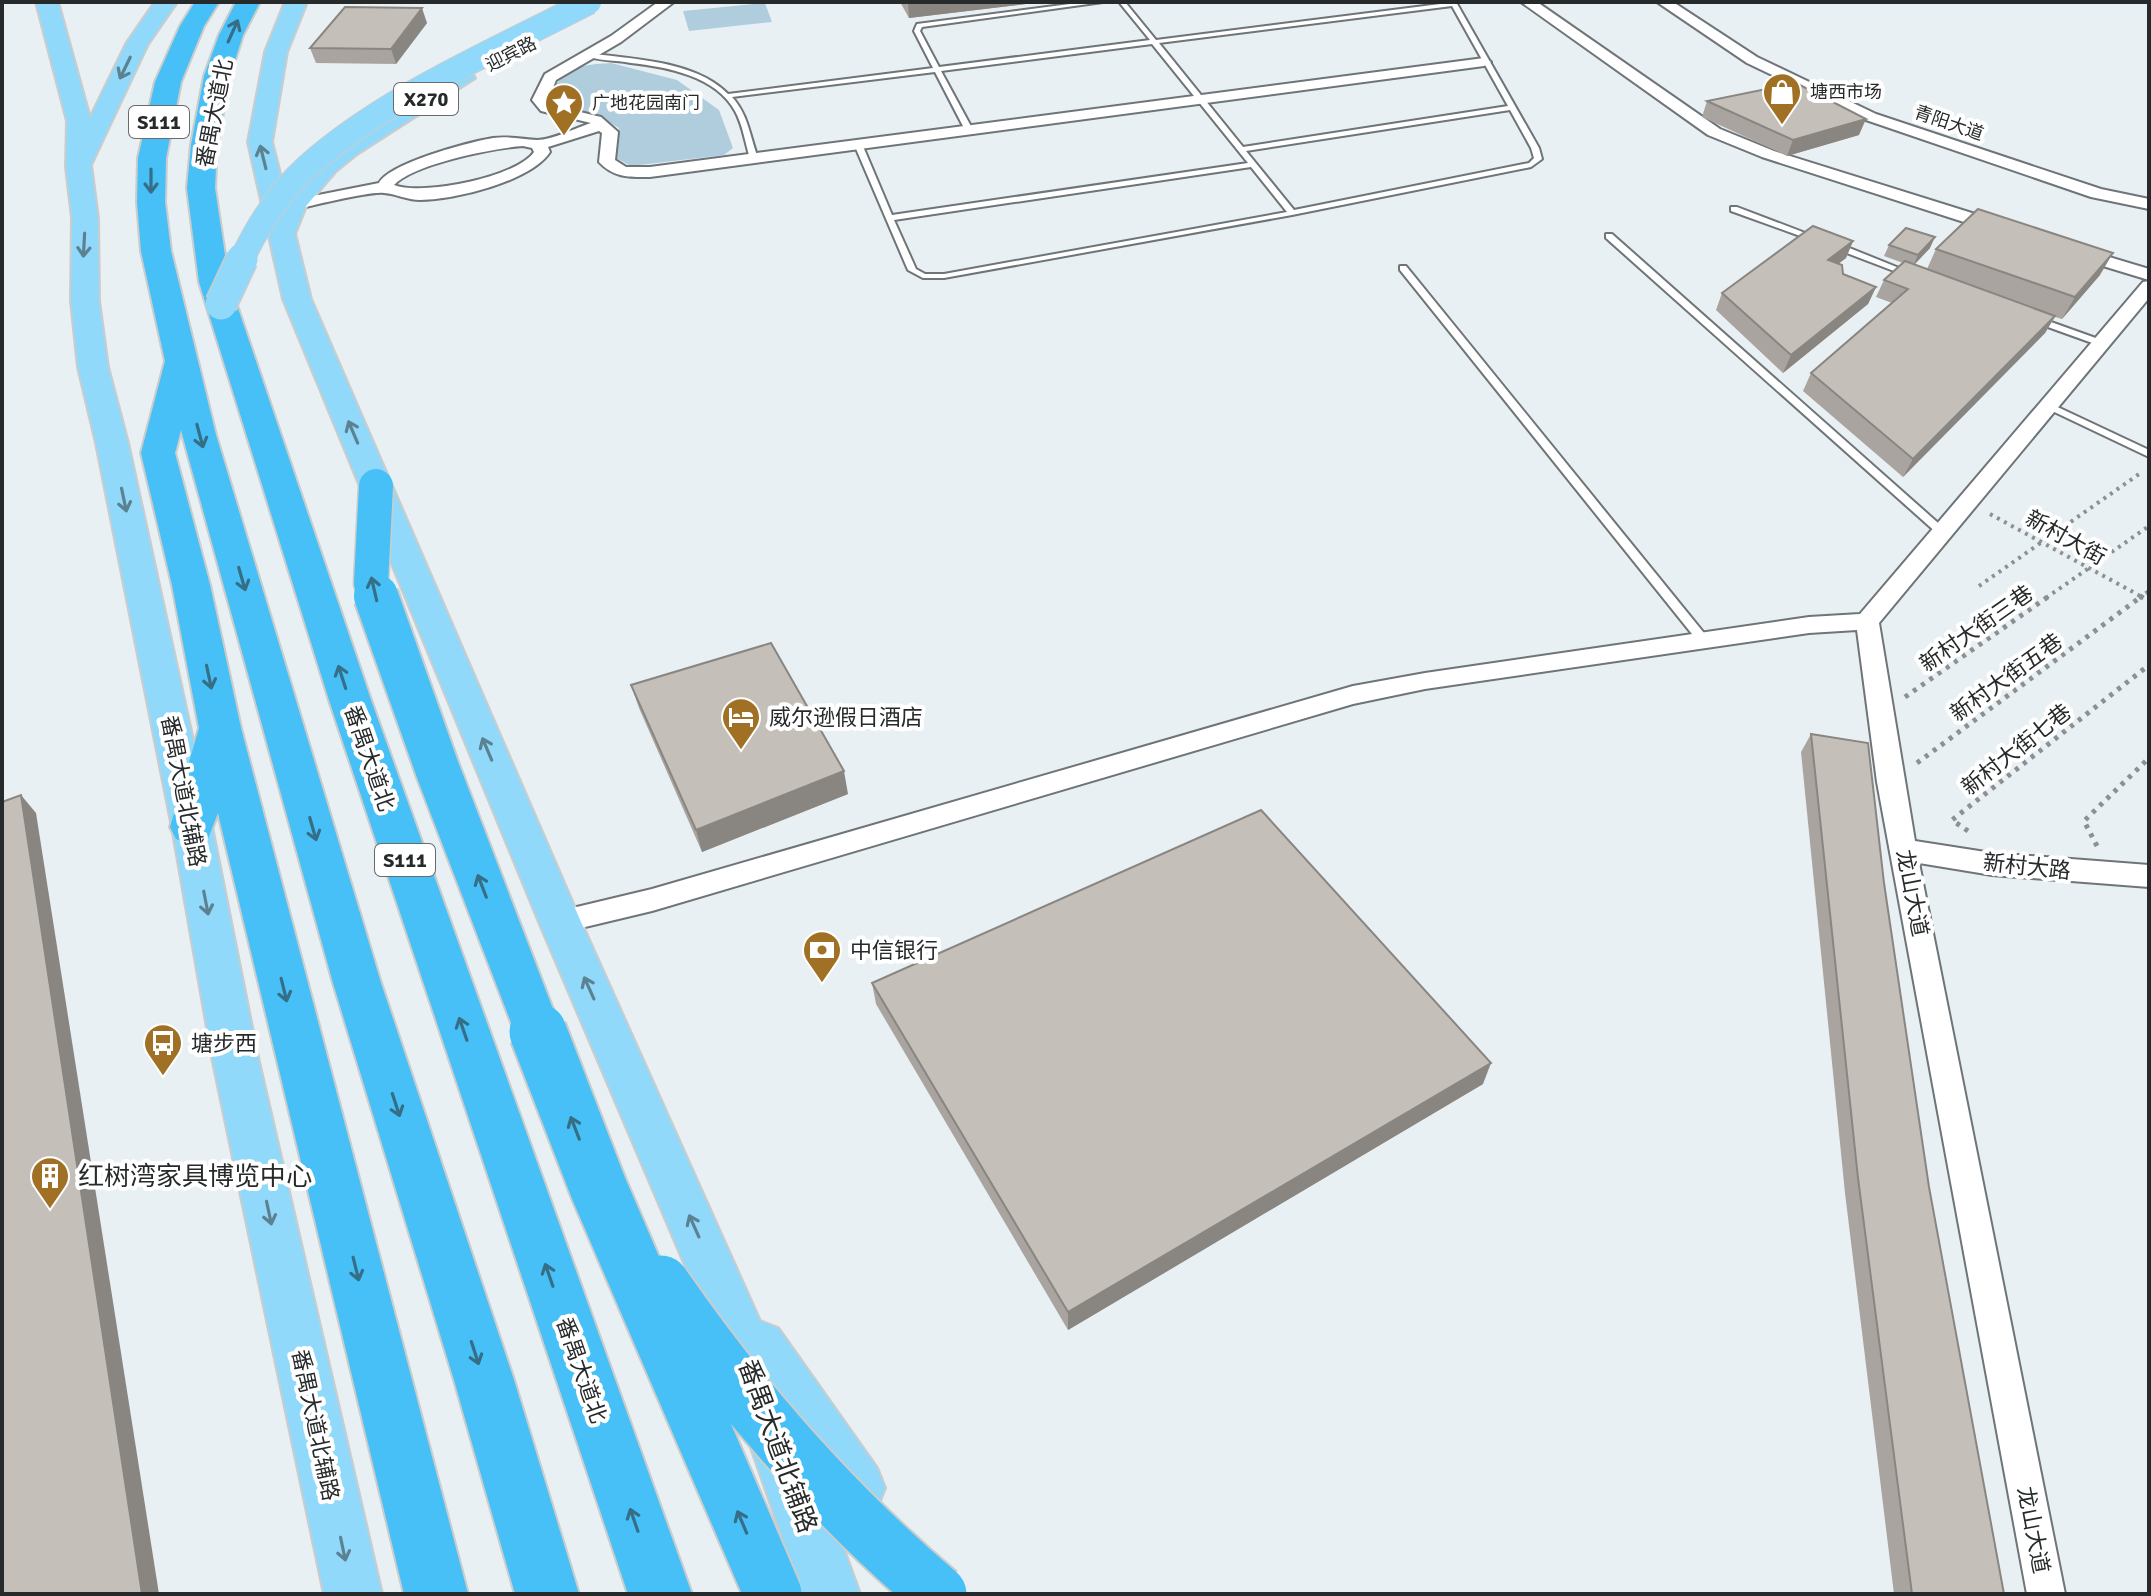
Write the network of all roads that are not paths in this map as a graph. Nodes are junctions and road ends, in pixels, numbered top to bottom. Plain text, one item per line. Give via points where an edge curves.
1 (47, 2) edge
2 (166, 2) edge
3 (187, 2) edge
4 (207, 2) edge
5 (248, 2) edge
6 (296, 2) edge
7 (589, 2) edge
8 (602, 2) edge
9 (667, 2) edge
10 (1100, 2) edge
11 (1122, 2) edge
12 (1528, 2) edge
13 (1664, 2) edge
14 (1453, 3) edge
15 (1153, 41) junction
16 (586, 55) junction
17 (1484, 62) junction
18 (937, 69) junction
19 (168, 82) junction
20 (726, 96) junction
21 (1200, 99) junction
22 (1511, 108) junction
23 (602, 125) junction
24 (969, 130) junction
25 (858, 144) junction
26 (539, 145) junction
27 (1241, 150) junction
28 (754, 158) junction
29 (1253, 165) junction
30 (79, 167) junction
31 (385, 187) junction
32 (2149, 204) edge
33 (1734, 209) dead end
34 (1292, 213) junction
35 (890, 218) junction
36 (288, 219) junction
37 (2012, 232) edge
38 (1609, 236) dead end
39 (2058, 246) edge
40 (1403, 268) dead end
41 (2149, 275) edge
42 (1925, 279) edge
43 (2149, 286) edge
44 (221, 304) junction
45 (2028, 317) edge
46 (2101, 343) junction
47 (181, 356) junction
48 (2049, 406) junction
49 (2149, 454) edge
50 (376, 486) junction
51 (1942, 532) junction
52 (1867, 622) junction
53 (1704, 641) junction
54 (220, 728) junction
55 (192, 827) junction
56 (1905, 850) junction
57 (2149, 876) edge
58 (560, 922) junction
59 (598, 1187) junction
60 (725, 1297) junction
61 (353, 1594) edge
62 (436, 1594) edge
63 (547, 1594) edge
64 (660, 1594) edge
65 (773, 1594) edge
66 (831, 1594) edge
67 (937, 1594) edge
68 (2046, 1594) edge

1 - 30 main road via 79,121
2 -> 30 main road via 137,44
3 - 19 highway via 174,36
4 - 19 highway, 番禺大道北 / S111
44 -> 5 highway, 番禺大道北 / S111 via 201,188 204,145 217,76
36 -> 6 main road via 260,142 276,52
7 - 44 main road, bridge via 392,105 307,167 258,225
8 - 36 main road, 迎宾路 / X270 via 386,124 329,167
9 - 16 street
10 - 18 lane via 919,25 917,31
11 - 15 lane
12 - 37 street via 1714,132
13 - 32 street, 青阳大道 via 1752,60 1871,117 2097,193
14 - 15 lane
14 - 17 lane
15 - 18 lane
15 - 21 lane
16 - 20 lane via 685,73 717,86
16 - 23 street via 550,77 540,100 546,108
17 - 21 street
17 - 22 lane
18 - 20 lane
18 - 24 lane
19 -> 47 highway, 番禺大道北 / S111 via 152,158 151,202 156,251
20 - 28 lane via 737,107
21 - 24 street
21 - 27 lane
22 - 27 lane
22 - 34 lane via 1535,148 1538,159 1531,165
23 - 26 street
23 - 28 street via 610,132 607,162 622,172
24 - 25 street
25 - 28 street
25 - 35 lane
26 - 31 street via 492,143 403,170
26 - 31 street via 542,152 523,169 437,194 397,194
27 - 29 lane
29 - 34 lane
29 - 35 lane
30 -> 55 main road, 番禺大道北辅路 via 93,367
31 - 36 street
33 - 42 lane
34 - 35 lane via 944,276 912,270
50 -> 36 main road via 297,299
38 - 51 lane
39 - 41 street
40 - 53 lane
43 - 46 street
64 -> 44 highway, 番禺大道北 / S111 via 355,715
45 - 46 lane
46 - 48 street
47 -> 54 highway via 158,453
47 -> 63 highway, 番禺大道北 / S111 via 357,983
48 - 49 lane
48 - 51 street
58 -> 50 main road
59 -> 50 highway, bridge via 371,583
51 - 52 street
52 - 53 street
52 - 56 street, 龙山大道
53 - 58 street via 1353,695 652,900
54 - 55 highway
54 -> 62 highway
55 -> 61 main road, 番禺大道北辅路 via 236,1062
56 - 57 street, 新村大路 via 1992,864
56 - 68 street, 龙山大道
60 -> 58 main road
65 -> 59 highway, bridge
59 - 67 highway, bridge via 694,1333 819,1487
60 - 66 main road, 番禺大道北铺路
60 - 67 main road via 832,1455

